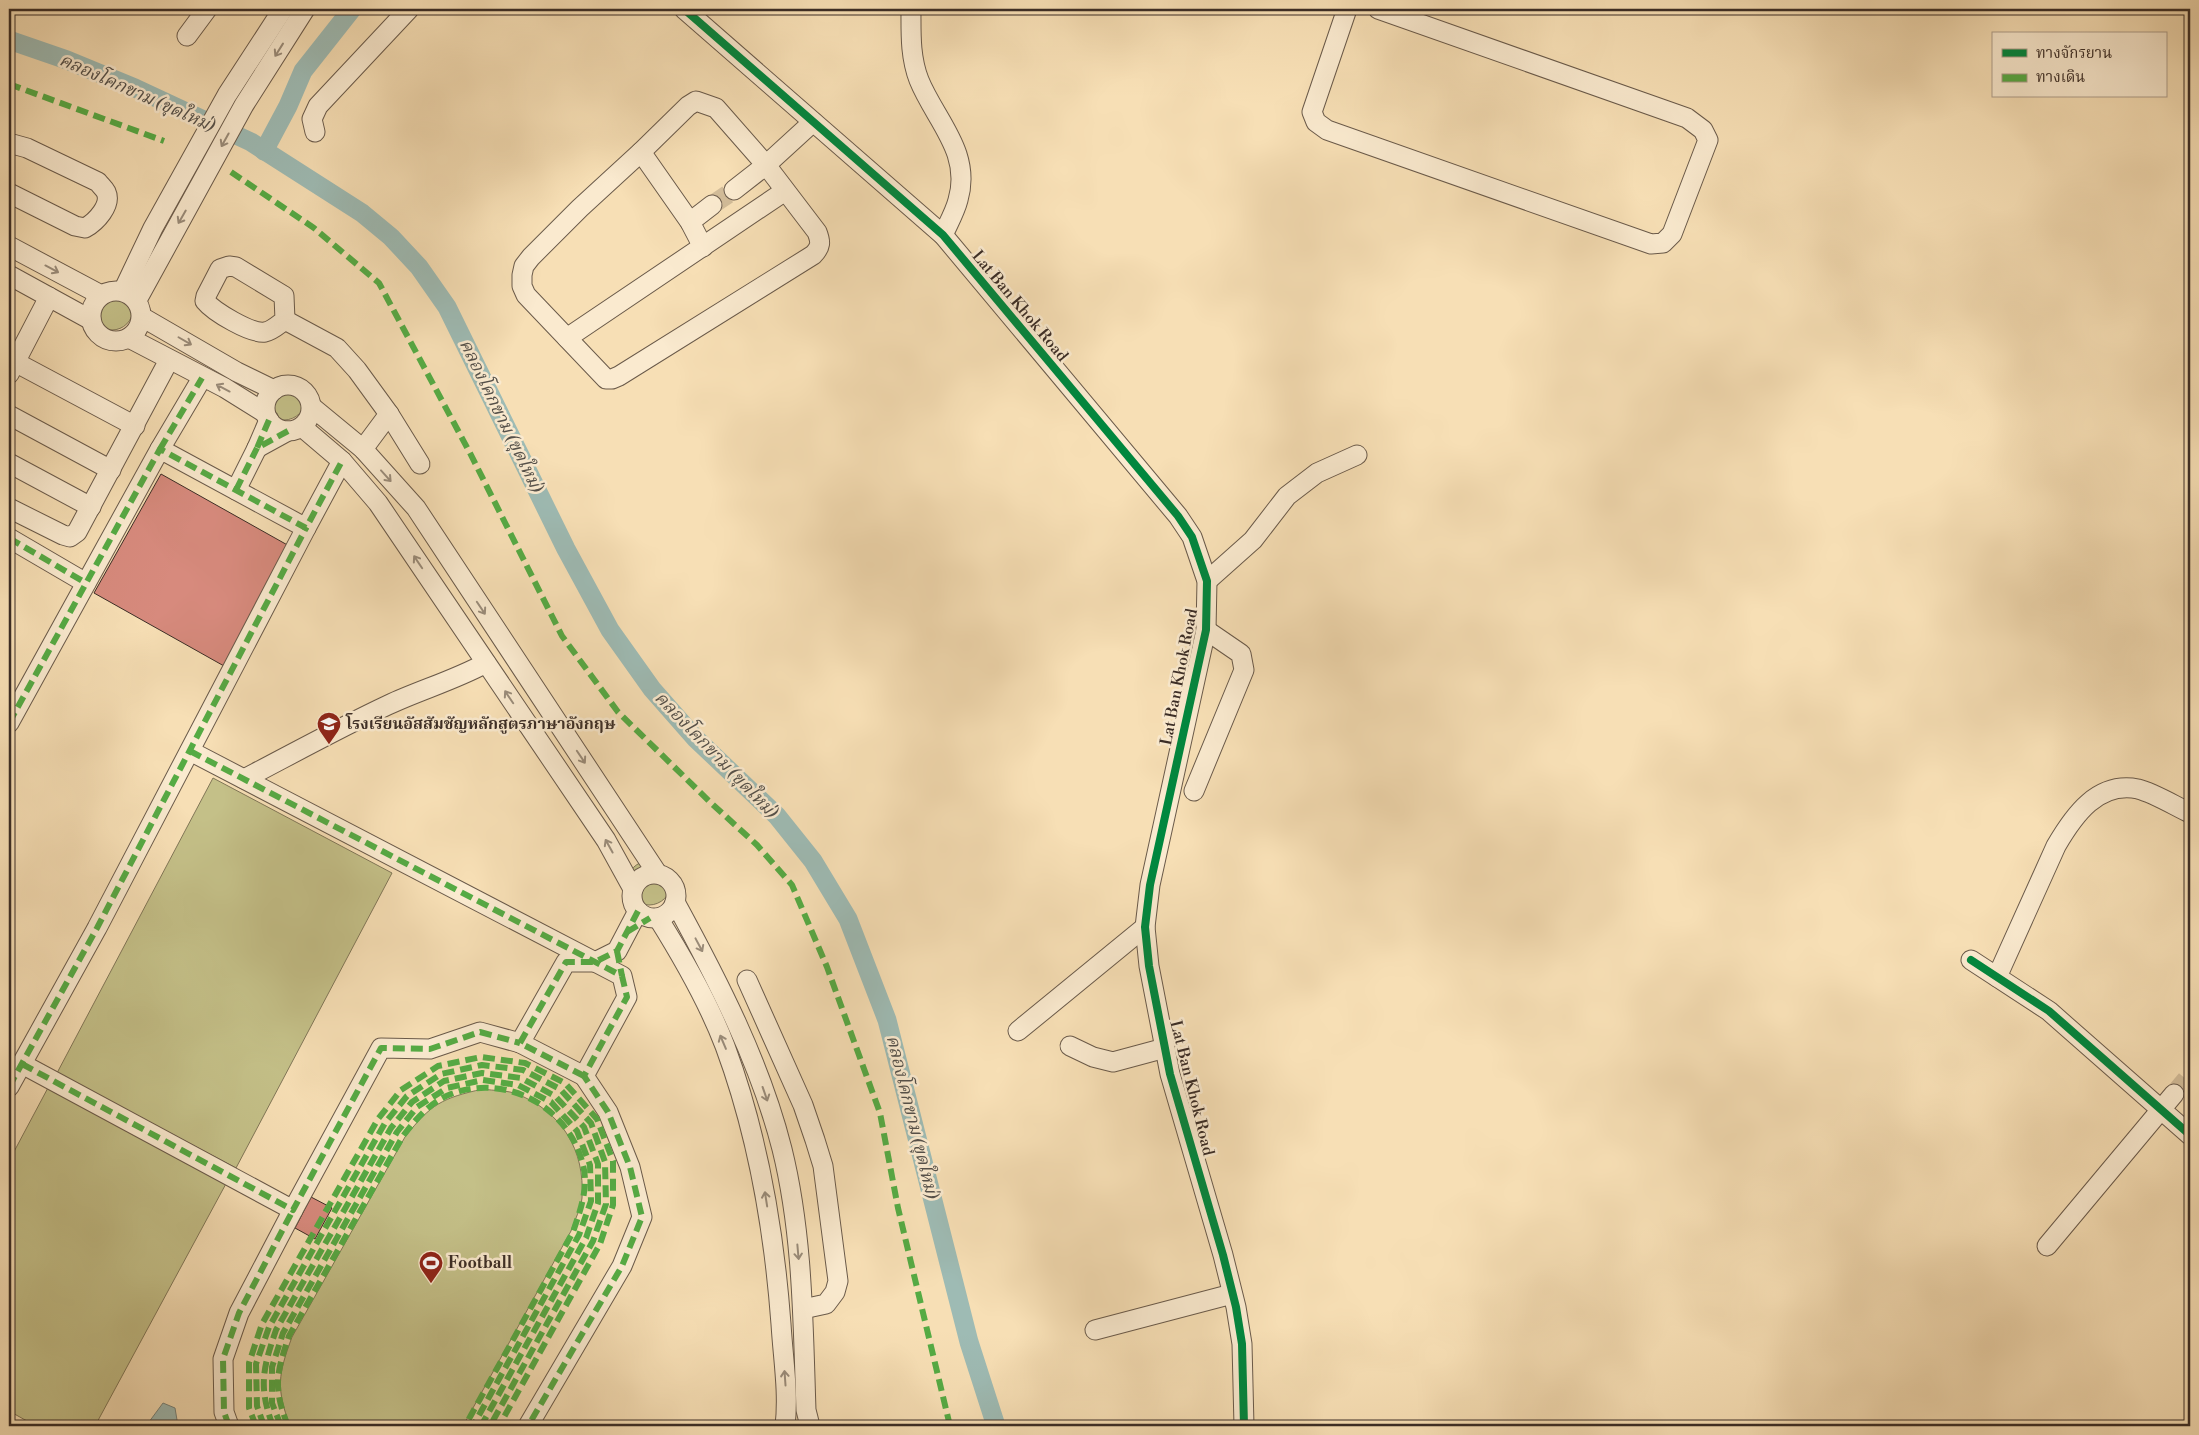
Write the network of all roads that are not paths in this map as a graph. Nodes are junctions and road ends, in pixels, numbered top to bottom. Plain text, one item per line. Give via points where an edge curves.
1 (207, 9) edge
2 (283, 9) edge
3 (305, 9) edge
4 (409, 9) edge
5 (684, 9) edge
6 (911, 9) edge
7 (1347, 9) edge
8 (1378, 9) edge
9 (187, 36) dead end
10 (813, 122) junction
11 (314, 132) dead end
12 (9, 143) edge
13 (641, 152) junction
14 (766, 165) junction
15 (734, 190) tunnel mouth
16 (785, 191) junction
17 (9, 193) edge
18 (712, 205) tunnel mouth
19 (690, 222) junction
20 (943, 235) junction
21 (9, 246) edge
22 (703, 247) junction
23 (9, 276) edge
24 (101, 295) junction
25 (49, 297) junction
26 (134, 303) junction
27 (91, 320) junction
28 (285, 320) dead end
29 (129, 338) junction
30 (567, 338) junction
31 (169, 360) junction
32 (12, 368) edge
33 (202, 378) junction
34 (274, 390) junction
35 (312, 407) junction
36 (389, 414) junction
37 (9, 415) edge
38 (267, 417) junction
39 (135, 426) junction
40 (295, 429) junction
41 (257, 448) junction
42 (160, 449) junction
43 (362, 449) junction
44 (1357, 455) dead end
45 (342, 461) junction
46 (9, 463) edge
47 (420, 464) dead end
48 (111, 470) junction
49 (236, 490) junction
50 (91, 507) junction
51 (9, 508) edge
52 (306, 528) junction
53 (9, 538) edge
54 (456, 570) junction
55 (1207, 581) junction
56 (86, 583) junction
57 (434, 584) junction
58 (1206, 630) junction
59 (486, 662) junction
60 (9, 723) edge
61 (190, 752) junction
62 (244, 779) junction
63 (1194, 791) dead end
64 (2190, 813) edge
65 (657, 874) junction
66 (633, 889) junction
67 (675, 902) junction
68 (649, 915) junction
69 (1145, 927) junction
70 (618, 951) junction
71 (1971, 960) dead end
72 (595, 962) junction
73 (622, 976) junction
74 (1997, 977) junction
75 (747, 980) dead end
76 (1018, 1031) dead end
77 (520, 1043) junction
78 (1070, 1046) dead end
79 (1165, 1048) junction
80 (778, 1052) junction
81 (752, 1061) junction
82 (22, 1064) junction
83 (584, 1076) junction
84 (9, 1088) edge
85 (2174, 1094) tunnel mouth
86 (2162, 1111) junction
87 (2190, 1135) edge
88 (293, 1210) junction
89 (2047, 1246) dead end
90 (1232, 1294) junction
91 (802, 1309) junction
92 (1095, 1330) dead end
93 (230, 1426) edge
94 (528, 1426) edge
95 (785, 1426) edge
96 (810, 1426) edge
97 (1244, 1426) edge

1 - 9 street
2 - 26 street via 226,95 153,228
3 -> 26 street via 244,106
4 - 11 street via 318,106 312,119
5 - 10 street, Lat Ban Khok Road
6 - 20 street via 912,51 920,80 956,146 960,174 958,200
7 - 8 street via 1312,112 1316,122 1327,130 1651,244 1663,243 1672,234 1708,140 1703,130 1687,118
10 - 14 street
10 - 20 street, Lat Ban Khok Road
12 - 17 street via 27,148 98,182 106,191 107,199 98,218 85,228
13 - 14 street via 696,101 716,108
13 - 19 street
13 - 30 street via 524,266 522,286 526,295
14 - 15 street
14 - 16 street
16 - 22 street
16 - 30 street via 817,232 819,248 813,255 612,379 606,379
18 - 19 street
19 - 22 street
20 - 55 street, Lat Ban Khok Road via 1178,516 1192,536
21 -> 24 street
22 - 30 street
23 - 25 street
24 - 26 street via 111,290
24 - 27 street via 94,302
25 - 27 street
25 - 32 street
26 - 29 street via 136,333
26 -> 34 street via 238,372
27 - 29 street via 102,337 116,341
28 - 36 street via 337,348
29 - 31 street
31 - 33 street
31 - 39 street
32 - 39 street
38 -> 33 street
33 - 42 street
34 - 35 street via 283,385 294,385 310,397
34 - 38 street via 266,400
35 - 40 street via 308,422
35 - 43 street
36 - 43 street
36 - 47 street
37 - 48 street
38 - 40 street via 280,430
38 - 41 street
39 - 48 street
40 - 41 street
40 - 45 street
41 - 49 street
42 - 49 street
42 - 56 street
43 -> 54 street via 416,508
44 - 55 street via 1317,473 1287,496 1253,540
45 - 52 street
57 -> 45 street via 378,502
46 - 50 street
48 - 50 street
49 - 52 street
50 - 51 street via 77,532 70,537
52 - 61 street
53 - 56 street
54 - 57 street
54 -> 65 street
55 - 58 street, Lat Ban Khok Road
56 - 60 street
57 - 59 street
58 - 63 street via 1242,654 1244,670
58 - 69 street, Lat Ban Khok Road via 1150,885
59 - 62 street via 464,675 386,706
66 -> 59 street via 606,840
61 - 62 street
61 - 82 street
62 - 72 street
64 - 74 street via 2139,790 2114,788 2090,801 2056,846
65 - 66 street via 642,877
65 - 67 street via 675,887
66 - 68 street via 632,896
67 - 68 street via 671,910
67 -> 81 street via 713,972
68 - 70 street via 627,932
95 -> 68 street via 787,1408 779,1299 761,1169 744,1102 724,1044 697,987
69 - 76 street
69 - 79 street, Lat Ban Khok Road
70 - 72 street
70 - 73 street
71 - 74 street
72 - 73 street
72 - 77 street via 566,962
73 - 83 street via 627,997
74 - 86 street via 2049,1011
75 - 80 street
77 - 83 street
77 - 88 street via 480,1032 430,1049 381,1048
78 - 79 street via 1093,1058 1113,1062
79 - 90 street, Lat Ban Khok Road
80 - 81 street
80 - 91 street via 803,1105 823,1166 838,1281 826,1304
81 -> 91 street via 782,1150 795,1214
82 - 84 street
82 - 88 street
83 - 94 street via 608,1112 630,1168 642,1217 622,1266
85 - 86 street
86 - 87 street
86 - 89 street
88 - 93 street via 240,1313 224,1359 224,1412
90 - 92 street
90 - 97 street, Lat Ban Khok Road via 1242,1344
91 - 96 street via 806,1410

